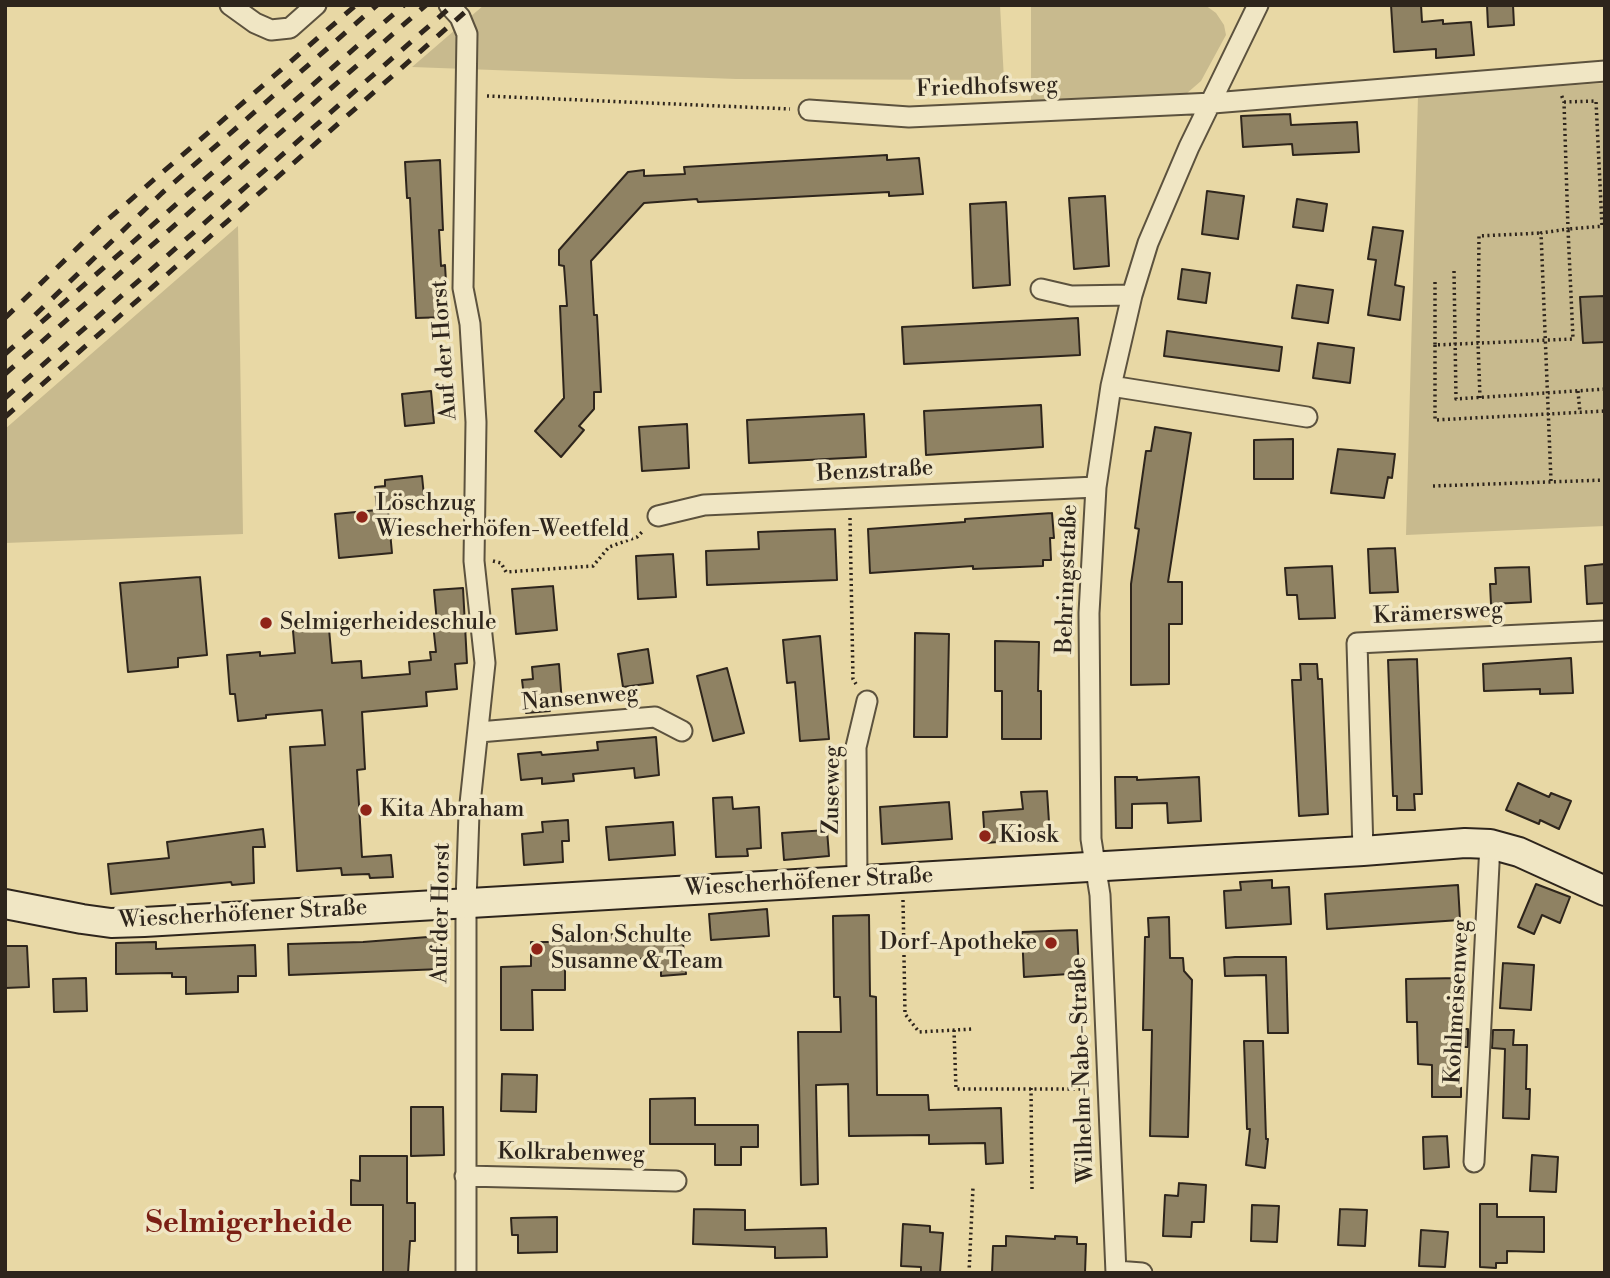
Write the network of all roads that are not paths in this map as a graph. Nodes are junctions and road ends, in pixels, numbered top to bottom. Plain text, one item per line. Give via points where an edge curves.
1 (230, 5) edge
2 (316, 5) edge
3 (449, 5) edge
4 (1252, 7) edge
5 (1605, 71) edge
6 (1213, 103) junction
7 (810, 110) road end
8 (1041, 289) dead end
9 (1132, 295) junction
10 (1111, 386) junction
11 (1307, 417) dead end
12 (1096, 487) junction
13 (658, 516) road end
14 (1604, 631) edge
15 (867, 701) road end
16 (682, 731) dead end
17 (479, 732) junction
18 (1490, 844) junction
19 (1363, 851) junction
20 (1096, 866) junction
21 (857, 880) junction
22 (1605, 891) edge
23 (466, 902) junction
24 (5, 905) edge
25 (1474, 1162) dead end
26 (465, 1177) junction
27 (676, 1181) dead end
28 (1116, 1272) edge
29 (467, 1273) edge
30 (1142, 1273) edge

1 - 2 street via 271,30 290,28
3 - 17 street, Auf der Horst via 467,34 463,288 476,422 474,561 485,663
4 - 6 street, Behringstraße
5 - 6 street, Friedhofsweg
6 - 7 street, Friedhofsweg via 909,117
6 - 9 street, Behringstraße via 1181,164
8 - 9 street via 1071,296
9 - 10 street, Behringstraße
10 - 11 street
10 - 12 street, Behringstraße
12 - 13 street, Benzstraße via 705,505
12 - 20 street, Behringstraße via 1089,626 1091,839
14 - 19 street, Krämersweg via 1357,643
15 - 21 street, Zuseweg via 856,747
16 - 17 street, Nansenweg via 655,717
17 - 23 street, Auf der Horst via 469,813
18 - 19 street, Wiescherhöfener Straße
18 - 22 street, Wiescherhöfener Straße via 1519,852
18 - 25 street, Kohlmeisenweg
19 - 20 street, Wiescherhöfener Straße
20 - 21 street, Wiescherhöfener Straße
20 - 28 street, Wilhelm-Nabe-Straße
21 - 23 street, Wiescherhöfener Straße
23 - 24 street, Wiescherhöfener Straße via 111,923
23 - 26 street, Auf der Horst
26 - 27 street, Kolkrabenweg
26 - 29 street, Auf der Horst
28 - 30 street

